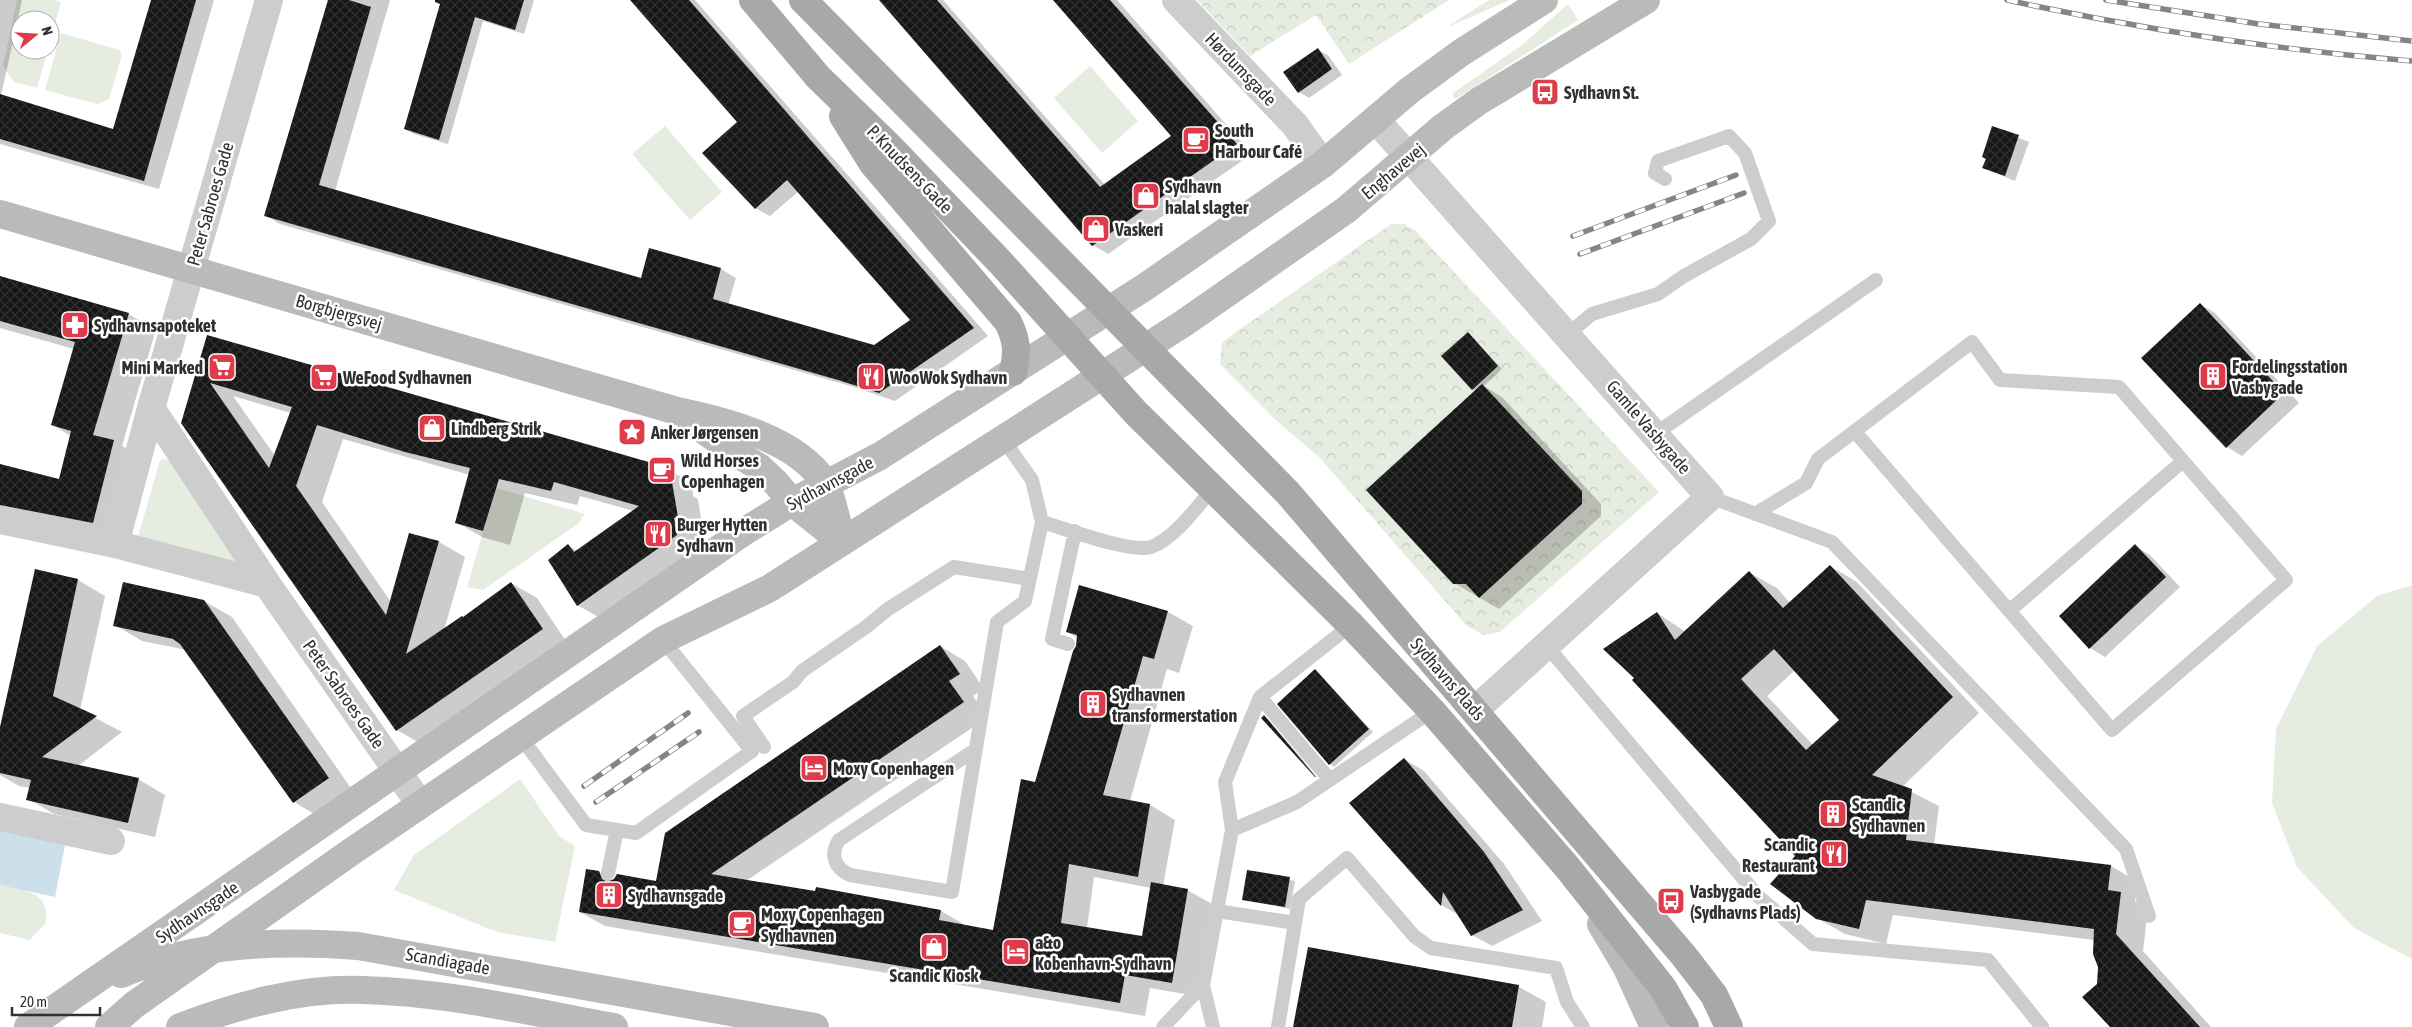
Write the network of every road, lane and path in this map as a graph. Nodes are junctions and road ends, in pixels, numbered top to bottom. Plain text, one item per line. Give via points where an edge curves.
1 (269, 0) edge
2 (753, 0) edge
3 (802, 0) edge
4 (1176, 0) edge
5 (1544, 0) edge
6 (1646, 0) edge
7 (818, 76) junction
8 (1376, 120) junction
9 (1409, 157) junction
10 (1323, 164) junction
11 (1665, 179) dead end
12 (0, 214) edge
13 (191, 269) junction
14 (1876, 280) dead end
15 (1107, 312) junction
16 (1567, 335) junction
17 (1068, 337) junction
18 (1144, 349) junction
19 (1013, 372) junction
20 (1103, 376) junction
21 (151, 408) junction
22 (677, 411) junction
23 (1856, 432) junction
24 (1655, 434) junction
25 (1003, 439) junction
26 (2182, 461) junction
27 (826, 484) junction
28 (1213, 488) junction
29 (1710, 497) junction
30 (792, 502) junction
31 (1755, 514) junction
32 (0, 520) edge
33 (1042, 522) junction
34 (1075, 530) junction
35 (842, 542) junction
36 (115, 544) junction
37 (1030, 579) junction
38 (267, 584) junction
39 (2010, 611) junction
40 (1351, 625) junction
41 (663, 640) junction
42 (1068, 644) dead end
43 (1546, 645) junction
44 (1260, 697) junction
45 (1475, 710) junction
46 (1432, 711) junction
47 (520, 736) junction
48 (975, 750) junction
49 (757, 752) junction
50 (398, 772) junction
51 (1330, 780) junction
52 (420, 804) junction
53 (0, 817) edge
54 (617, 830) junction
55 (1232, 830) junction
56 (111, 841) dead end
57 (1567, 867) junction
58 (608, 873) dead end
59 (1217, 911) junction
60 (2149, 916) dead end
61 (1295, 923) junction
62 (214, 948) junction
63 (1203, 985) junction
64 (82, 990) junction
65 (28, 1027) edge
66 (109, 1027) edge
67 (180, 1027) edge
68 (614, 1027) edge
69 (815, 1027) edge
70 (1163, 1027) edge
71 (1213, 1027) edge
72 (1278, 1027) edge
73 (1583, 1027) edge
74 (1654, 1027) edge
75 (1685, 1027) edge
76 (1729, 1027) edge
77 (2042, 1027) edge

1 - 13 street, Peter Sabroes Gade
2 - 7 main road, P. Knudsens Gade
3 - 15 main road
4 - 10 street, Hørdumsgade via 1295,125
5 - 8 street via 1462,52
6 - 9 street, Enghavevej via 1479,101
7 - 17 main road, P. Knudsens Gade via 909,166
7 - 19 main road via 873,164 1008,322 1016,338 1018,354
8 - 9 street, Gamle Vasbygade
8 - 10 street
9 - 16 street, Gamle Vasbygade
9 - 18 street, Enghavevej via 1346,210
10 - 15 street
11 - 16 lane via 1655,173 1658,161 1730,136 1745,153 1770,221 1751,239 1658,294 1592,314
12 - 13 street, Borgbjergsvej
13 - 21 street, Peter Sabroes Gade
13 - 22 street, Borgbjergsvej
14 - 24 lane
15 - 17 street, Sydhavnsgade
15 - 18 main road, Sydhavns Plads
16 - 24 street, Gamle Vasbygade
17 - 19 street, Sydhavnsgade
17 - 20 main road, P. Knudsens Gade
18 - 20 street, Enghavevej
18 - 45 main road, Sydhavns Plads via 1288,493
19 - 27 street, Sydhavnsgade via 880,456
20 - 25 street
20 - 28 main road, Sydhavns Plads
21 - 36 street, Peter Sabroes Gade
21 - 38 street, Peter Sabroes Gade
22 - 27 street, Borgbjergsvej via 710,418 789,448 805,460
22 - 30 street, Borgbjergsvej via 759,467
23 - 26 lane via 1972,342 2000,380 2119,387
23 - 31 lane via 1818,459 1806,483
23 - 39 lane
24 - 29 street, Gamle Vasbygade
25 - 33 lane via 1032,480
25 - 35 street
26 - 39 lane
26 - 39 lane via 2286,580 2112,730
27 - 30 street, Sydhavnsgade
27 - 35 street, Borgbjergsvej
28 - 34 lane via 1170,536 1152,546 1134,549
28 - 40 main road, Sydhavns Plads
29 - 31 lane
29 - 43 street
30 - 35 street, Borgbjergsvej
30 - 50 street, Sydhavnsgade via 729,542
31 - 60 lane via 1832,542 2126,849
32 - 36 street
33 - 34 lane
33 - 37 lane
34 - 42 lane via 1052,639
35 - 41 street via 770,588
36 - 38 street
37 - 48 lane via 1024,601 996,622
37 - 49 lane via 954,567 946,572 802,670 793,682 743,716
38 - 50 street, Peter Sabroes Gade
40 - 44 lane
40 - 46 main road, Sydhavns Plads
41 - 47 street
41 - 49 lane
43 - 45 street
43 - 77 lane via 1758,896 1813,944 1988,960
44 - 51 lane
44 - 55 lane via 1224,782
45 - 76 main road, Sydhavns Plads via 1684,956 1714,995
46 - 51 lane
46 - 57 main road, Sydhavns Plads
47 - 52 street
47 - 54 lane via 586,825
48 - 48 lane via 839,840 834,854 838,867 850,875 952,892
49 - 54 lane via 636,833
50 - 52 street, Peter Sabroes Gade
50 - 64 street, Sydhavnsgade
51 - 55 lane via 1297,802
52 - 62 street
53 - 56 street
54 - 58 lane
55 - 59 lane
57 - 74 street via 1626,966
57 - 75 main road, Sydhavns Plads via 1662,988
59 - 61 lane
59 - 63 lane
61 - 72 lane
61 - 73 lane via 1299,899 1347,858 1414,936 1431,948 1556,968 1567,1002
62 - 64 street, Scandiagade via 129,971
62 - 66 street
62 - 69 street, Scandiagade via 293,942 358,946
63 - 70 lane
63 - 71 lane
64 - 65 street, Sydhavnsgade
67 - 68 street, Scandiagade via 264,1000 360,990 434,995

